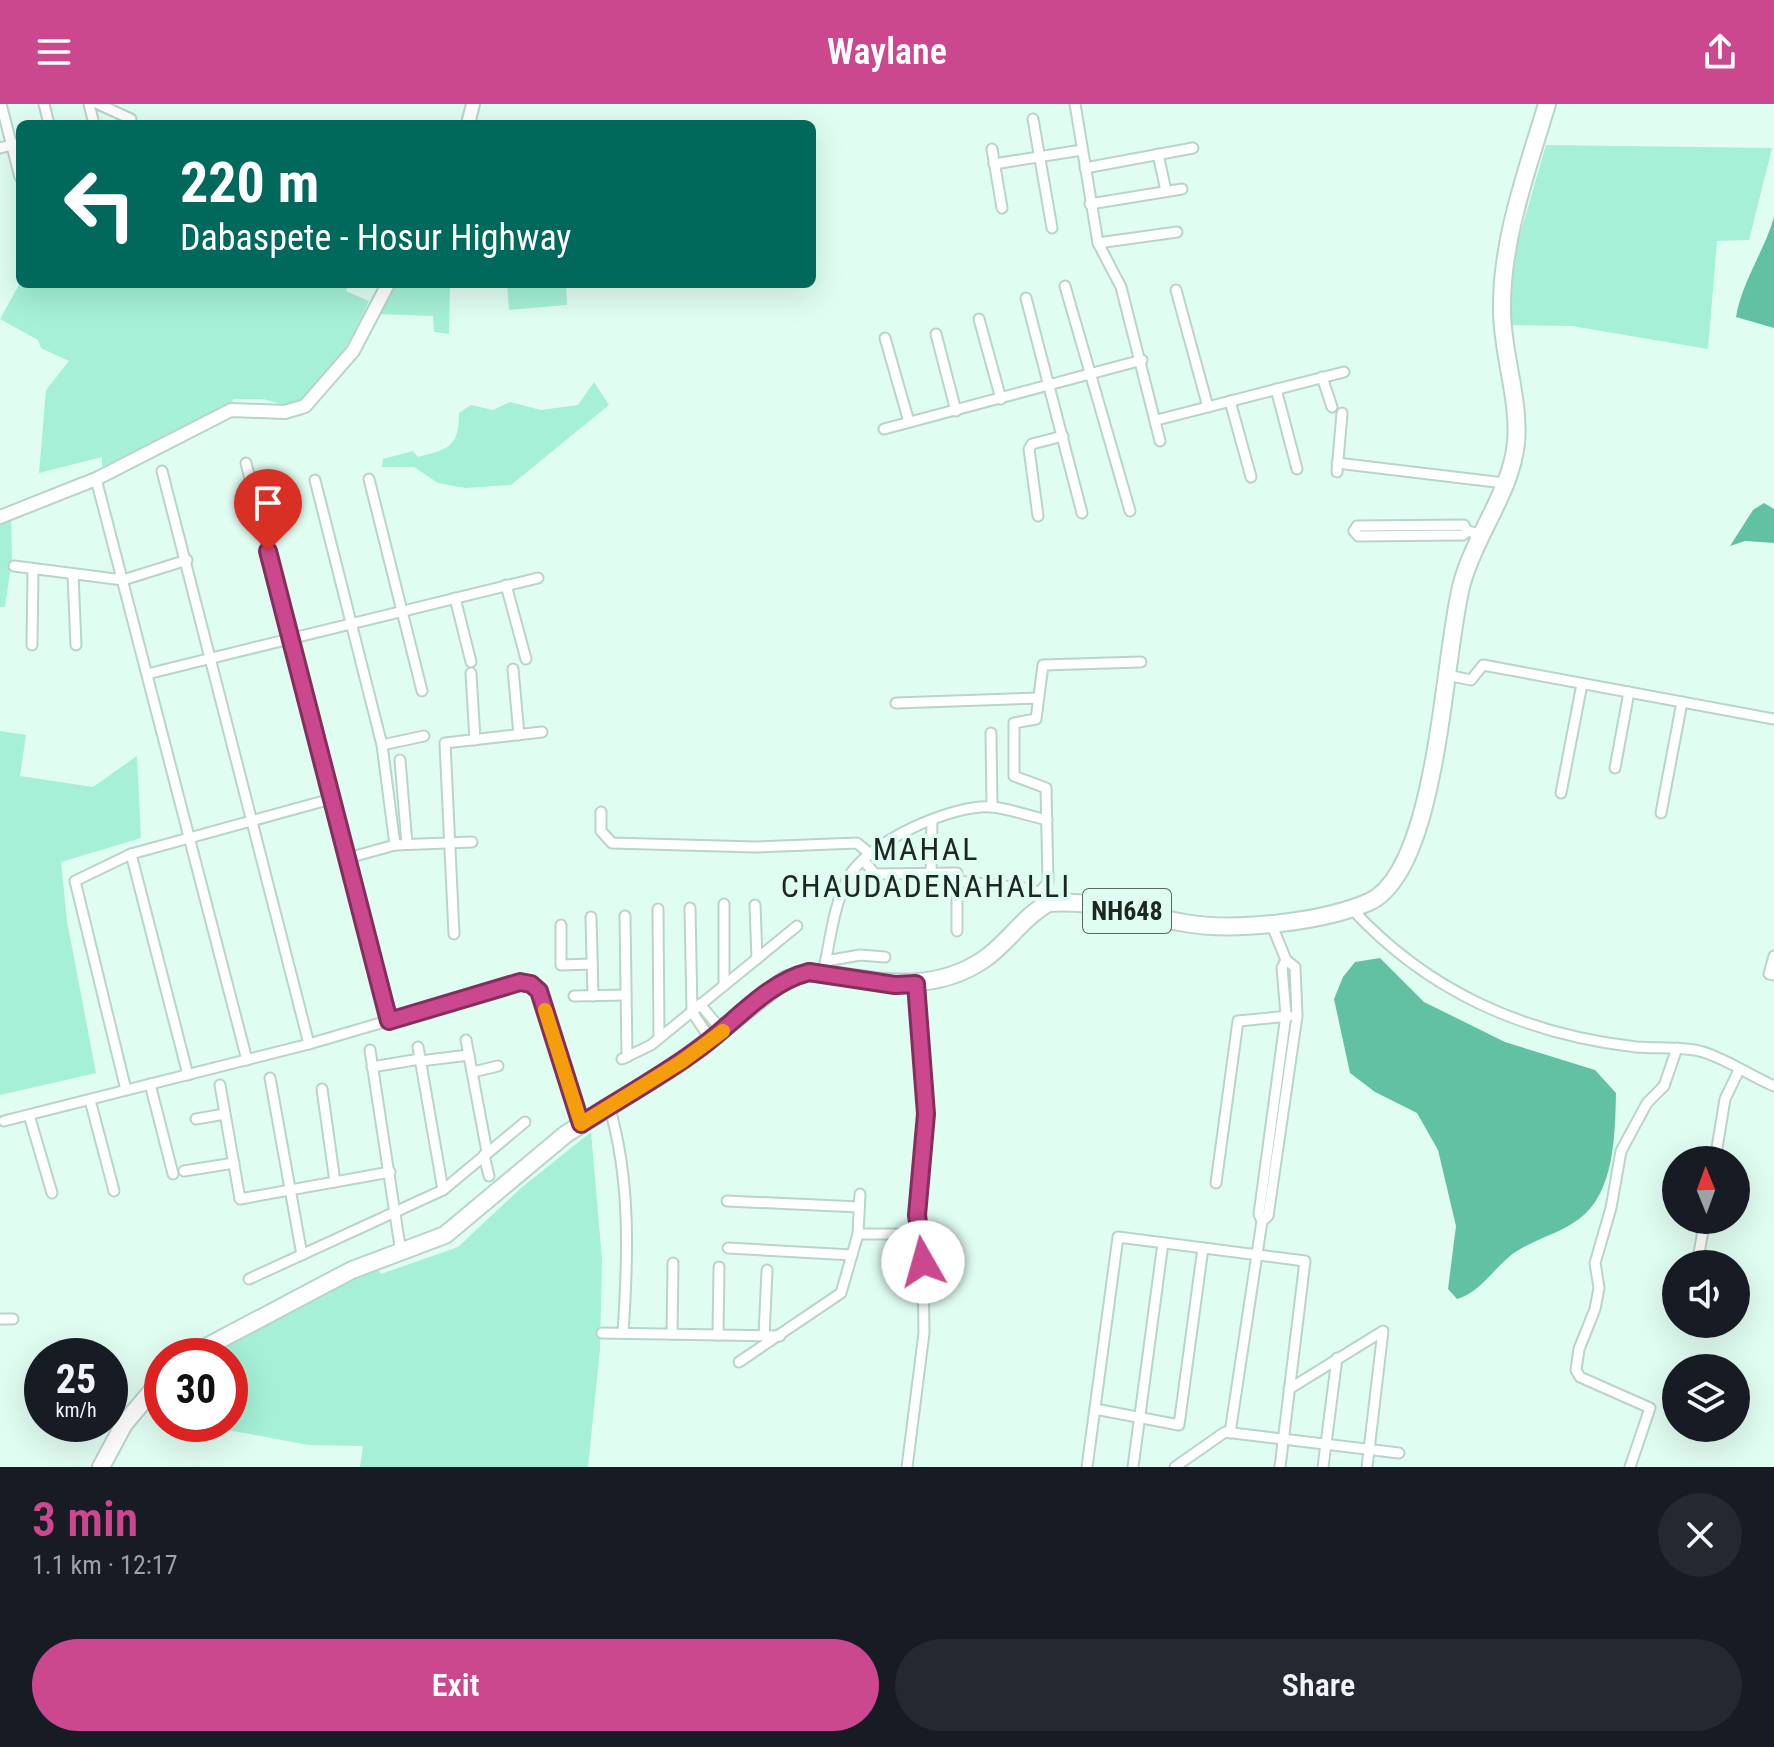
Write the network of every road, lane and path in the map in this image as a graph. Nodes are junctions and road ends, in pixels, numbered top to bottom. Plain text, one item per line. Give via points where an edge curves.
1 (1, 104) edge
2 (98, 104) edge
3 (1075, 104) edge
4 (1547, 104) edge
5 (131, 119) dead end
6 (1033, 119) dead end
7 (16, 144) edge
8 (0, 148) edge
9 (1193, 148) dead end
10 (992, 149) dead end
11 (1082, 150) junction
12 (1158, 154) junction
13 (1039, 157) junction
14 (994, 164) junction
15 (1085, 168) junction
16 (1182, 189) dead end
17 (1166, 191) junction
18 (1090, 204) junction
19 (1002, 208) dead end
20 (1052, 228) dead end
21 (1177, 232) dead end
22 (1098, 243) junction
23 (1065, 286) dead end
24 (386, 288) edge
25 (1176, 290) dead end
26 (1026, 298) dead end
27 (979, 319) dead end
28 (936, 334) dead end
29 (885, 338) dead end
30 (1142, 360) junction
31 (1344, 372) dead end
32 (1092, 374) junction
33 (1322, 377) junction
34 (1050, 386) junction
35 (1276, 389) junction
36 (1001, 399) junction
37 (1230, 401) junction
38 (1208, 407) junction
39 (1332, 407) dead end
40 (956, 411) junction
41 (1342, 413) dead end
42 (1157, 420) junction
43 (909, 422) junction
44 (884, 429) dead end
45 (1063, 436) junction
46 (1160, 441) dead end
47 (246, 463) dead end
48 (1297, 469) dead end
49 (162, 471) dead end
50 (1251, 477) dead end
51 (96, 479) junction
52 (369, 479) dead end
53 (315, 480) dead end
54 (1504, 483) junction
55 (1130, 511) dead end
56 (1082, 513) dead end
57 (1038, 516) dead end
58 (0, 517) edge
59 (1474, 532) junction
60 (187, 560) junction
61 (14, 566) dead end
62 (33, 569) junction
63 (73, 575) junction
64 (538, 578) dead end
65 (123, 580) junction
66 (506, 585) junction
67 (455, 598) junction
68 (404, 610) junction
69 (349, 624) junction
70 (289, 639) junction
71 (32, 645) dead end
72 (76, 645) dead end
73 (211, 658) junction
74 (526, 659) dead end
75 (1141, 662) dead end
76 (513, 669) dead end
77 (147, 674) junction
78 (1447, 675) junction
79 (1582, 684) junction
80 (422, 691) dead end
81 (1629, 692) junction
82 (1038, 698) junction
83 (1682, 702) junction
84 (896, 703) dead end
85 (1774, 719) edge
86 (542, 732) dead end
87 (991, 733) dead end
88 (519, 735) junction
89 (424, 736) dead end
90 (475, 740) junction
91 (382, 745) junction
92 (400, 760) dead end
93 (1615, 768) dead end
94 (1561, 793) dead end
95 (331, 799) junction
96 (992, 807) junction
97 (601, 812) dead end
98 (1661, 813) dead end
99 (254, 820) junction
100 (932, 820) junction
101 (1047, 820) junction
102 (189, 838) junction
103 (472, 842) dead end
104 (449, 843) junction
105 (407, 844) junction
106 (395, 845) junction
107 (131, 854) junction
108 (866, 857) junction
109 (348, 858) junction
110 (931, 873) junction
111 (957, 881) junction
112 (1044, 898) junction
113 (724, 904) dead end
114 (755, 905) dead end
115 (690, 908) dead end
116 (1351, 908) junction
117 (658, 909) dead end
118 (625, 916) dead end
119 (591, 917) dead end
120 (1271, 923) junction
121 (561, 925) dead end
122 (797, 926) dead end
123 (957, 931) dead end
124 (454, 934) dead end
125 (1774, 956) edge
126 (885, 957) dead end
127 (757, 959) junction
128 (592, 964) junction
129 (824, 967) junction
130 (1774, 975) edge
131 (916, 984) junction
132 (724, 985) junction
133 (626, 995) junction
134 (574, 996) dead end
135 (593, 996) junction
136 (700, 1004) junction
137 (692, 1012) junction
138 (1291, 1016) junction
139 (389, 1021) junction
140 (716, 1036) junction
141 (659, 1038) junction
142 (466, 1040) dead end
143 (309, 1044) junction
144 (418, 1047) dead end
145 (1677, 1048) junction
146 (370, 1050) dead end
147 (469, 1055) junction
148 (247, 1060) junction
149 (420, 1060) junction
150 (498, 1066) dead end
151 (372, 1067) junction
152 (1739, 1070) junction
153 (473, 1072) junction
154 (188, 1075) junction
155 (270, 1078) dead end
156 (150, 1084) junction
157 (220, 1085) dead end
158 (1774, 1086) edge
159 (322, 1089) dead end
160 (126, 1090) junction
161 (90, 1100) junction
162 (609, 1106) junction
163 (225, 1114) junction
164 (29, 1115) junction
165 (196, 1119) dead end
166 (4, 1121) dead end
167 (525, 1122) dead end
168 (581, 1124) junction
169 (1717, 1146) edge
170 (486, 1153) junction
171 (234, 1163) junction
172 (184, 1171) dead end
173 (390, 1172) junction
174 (173, 1174) dead end
175 (489, 1176) dead end
176 (335, 1182) junction
177 (1216, 1183) dead end
178 (289, 1189) junction
179 (443, 1190) junction
180 (114, 1191) dead end
181 (52, 1193) dead end
182 (860, 1194) dead end
183 (727, 1201) dead end
184 (859, 1207) junction
185 (394, 1213) junction
186 (858, 1234) junction
187 (911, 1234) dead end
188 (1163, 1243) junction
189 (728, 1248) dead end
190 (1203, 1248) junction
191 (401, 1253) junction
192 (302, 1255) junction
193 (852, 1255) junction
194 (1256, 1255) junction
195 (673, 1263) dead end
196 (719, 1267) dead end
197 (767, 1270) dead end
198 (249, 1279) dead end
199 (0, 1319) edge
200 (13, 1319) dead end
201 (602, 1333) dead end
202 (623, 1333) junction
203 (672, 1334) junction
204 (718, 1335) junction
205 (764, 1336) junction
206 (780, 1336) junction
207 (223, 1338) edge
208 (1337, 1358) junction
209 (739, 1362) dead end
210 (1289, 1389) junction
211 (144, 1400) edge
212 (1095, 1409) junction
213 (1139, 1420) junction
214 (1230, 1433) junction
215 (1283, 1439) junction
216 (1326, 1444) junction
217 (1370, 1450) junction
218 (1399, 1453) dead end
219 (1184, 1464) edge
220 (101, 1467) edge
221 (907, 1467) edge
222 (1087, 1467) edge
223 (1133, 1467) edge
224 (1175, 1467) edge
225 (1280, 1467) edge
226 (1323, 1467) edge
227 (1367, 1467) edge
228 (1630, 1467) edge

1 - 7 street
2 - 5 street
3 - 11 street
4 - 54 highway, NH648 via 1505,256 1502,313 1516,422 1512,466
6 - 13 street
7 - 8 street
9 - 12 street
10 - 14 street
11 - 13 street
11 - 15 street
12 - 15 street
12 - 17 street
13 - 14 street
13 - 20 street
14 - 19 street
15 - 18 street
16 - 17 street
17 - 18 street
18 - 22 street
21 - 22 street
22 - 30 street via 1121,287
23 - 32 street
24 - 51 street via 353,351 305,406 285,412 231,410
25 - 38 street
26 - 34 street
27 - 36 street
28 - 40 street
29 - 43 street
30 - 32 street
30 - 42 street
31 - 33 street
32 - 34 street
32 - 55 street
33 - 35 street
33 - 39 street
34 - 36 street
34 - 45 street
35 - 37 street
35 - 48 street
36 - 40 street
37 - 38 street
37 - 50 street
38 - 42 street
40 - 43 street
41 - 54 street via 1337,468
42 - 46 street
43 - 44 street
45 - 56 street
45 - 57 street via 1029,449
47 - 70 street
49 - 60 street
51 - 58 street
51 - 65 street
52 - 68 street
53 - 69 street
54 - 59 highway, NH648
59 - 59 street via 1358,536 1354,531 1357,526 1464,525
59 - 78 highway, NH648
60 - 65 street
60 - 73 street
61 - 62 street
62 - 63 street
62 - 71 street
63 - 65 street
63 - 72 street
64 - 66 street
65 - 77 street
66 - 67 street
66 - 74 street
67 - 68 street
67 - 90 street via 471,668
68 - 69 street
68 - 80 street
69 - 70 street
69 - 91 street
70 - 73 street
70 - 95 street
73 - 77 street
73 - 99 street
75 - 82 street via 1043,665
76 - 88 street
77 - 102 street
78 - 79 street via 1471,680 1483,665
78 - 116 highway, NH648 via 1431,776 1410,847 1385,890
79 - 81 street
79 - 94 street
81 - 83 street
81 - 93 street
82 - 84 street
82 - 101 street via 1036,719 1014,723 1012,759 1014,776 1046,788
83 - 85 street
83 - 98 street
86 - 88 street
87 - 96 street
88 - 90 street
89 - 91 street
90 - 104 street via 445,743
91 - 106 street
92 - 105 street
95 - 99 street
95 - 109 street
96 - 100 street
96 - 101 street
97 - 108 street via 601,831 612,843 857,843
99 - 102 street
99 - 143 street
100 - 108 street
100 - 110 street
101 - 112 street
102 - 107 street
102 - 148 street
103 - 104 street
104 - 105 street
104 - 124 street
105 - 106 street
106 - 109 street
107 - 154 street
107 - 160 street via 75,881
108 - 110 street via 875,874
108 - 129 street via 849,874 842,891
109 - 139 street
110 - 111 street via 957,873
111 - 112 street
111 - 123 street
112 - 120 highway, NH648 via 1204,926
112 - 131 highway, NH648 via 982,961
113 - 132 street
114 - 127 street
115 - 137 street
116 - 120 highway, NH648
116 - 145 street via 1428,975 1501,1017 1635,1047
117 - 141 street
118 - 133 street
119 - 128 street
120 - 138 street via 1286,960 1282,968
121 - 128 street via 561,965
122 - 127 street
125 - 130 street via 1769,974
126 - 129 street via 860,955
127 - 132 street
128 - 135 street
129 - 131 highway, NH648 via 895,985
129 - 140 highway, NH648 via 785,980
131 - 221 street via 926,1114 917,1215 924,1333
132 - 136 street
133 - 135 street
133 - 141 street via 625,1058
134 - 135 street
136 - 137 street
136 - 140 street
137 - 140 street
137 - 141 street
138 - 177 street via 1238,1021
138 - 194 street
139 - 143 street
139 - 168 street via 520,982 531,984 539,991
140 - 162 highway, NH648
142 - 147 street
143 - 148 street
144 - 149 street
145 - 152 street via 1718,1057
145 - 228 street via 1664,1086 1647,1103 1621,1151 1595,1263 1595,1309 1576,1370 1580,1377 1650,1408
146 - 151 street
147 - 149 street
147 - 153 street
148 - 154 street
149 - 151 street
149 - 179 street
150 - 153 street
151 - 173 street
152 - 158 street
152 - 169 street via 1725,1099
153 - 170 street
154 - 156 street
155 - 178 street
156 - 160 street
156 - 174 street
157 - 163 street
159 - 176 street
160 - 161 street
161 - 164 street
161 - 180 street
162 - 168 highway, NH648
162 - 202 street via 619,1138 626,1220
163 - 165 street
163 - 171 street
164 - 166 street
164 - 181 street
167 - 170 street
168 - 191 highway, NH648 via 469,1218 445,1235
170 - 175 street
170 - 179 street
171 - 172 street
171 - 178 street via 240,1199
173 - 176 street
173 - 185 street
176 - 178 street
178 - 192 street
179 - 185 street
182 - 184 street
183 - 184 street
184 - 186 street
185 - 191 street
185 - 192 street
186 - 187 street
186 - 193 street
188 - 190 street
188 - 212 street via 1118,1237
188 - 213 street
189 - 193 street
190 - 194 street
190 - 213 street via 1179,1425
191 - 207 highway, NH648 via 352,1270
192 - 198 street
193 - 206 street via 841,1293
194 - 210 street via 1305,1261
194 - 214 street
195 - 203 street
196 - 204 street
197 - 205 street
199 - 200 street
201 - 202 street
202 - 203 street
203 - 204 street
204 - 205 street
205 - 206 street
206 - 209 street
208 - 210 street
208 - 216 street
208 - 217 street via 1378,1331 1385,1333
210 - 215 street
211 - 220 highway
212 - 213 street
212 - 222 street
213 - 223 street
214 - 215 street
214 - 219 street
215 - 216 street
215 - 225 street
216 - 217 street
216 - 226 street
217 - 218 street
217 - 227 street
219 - 224 street

